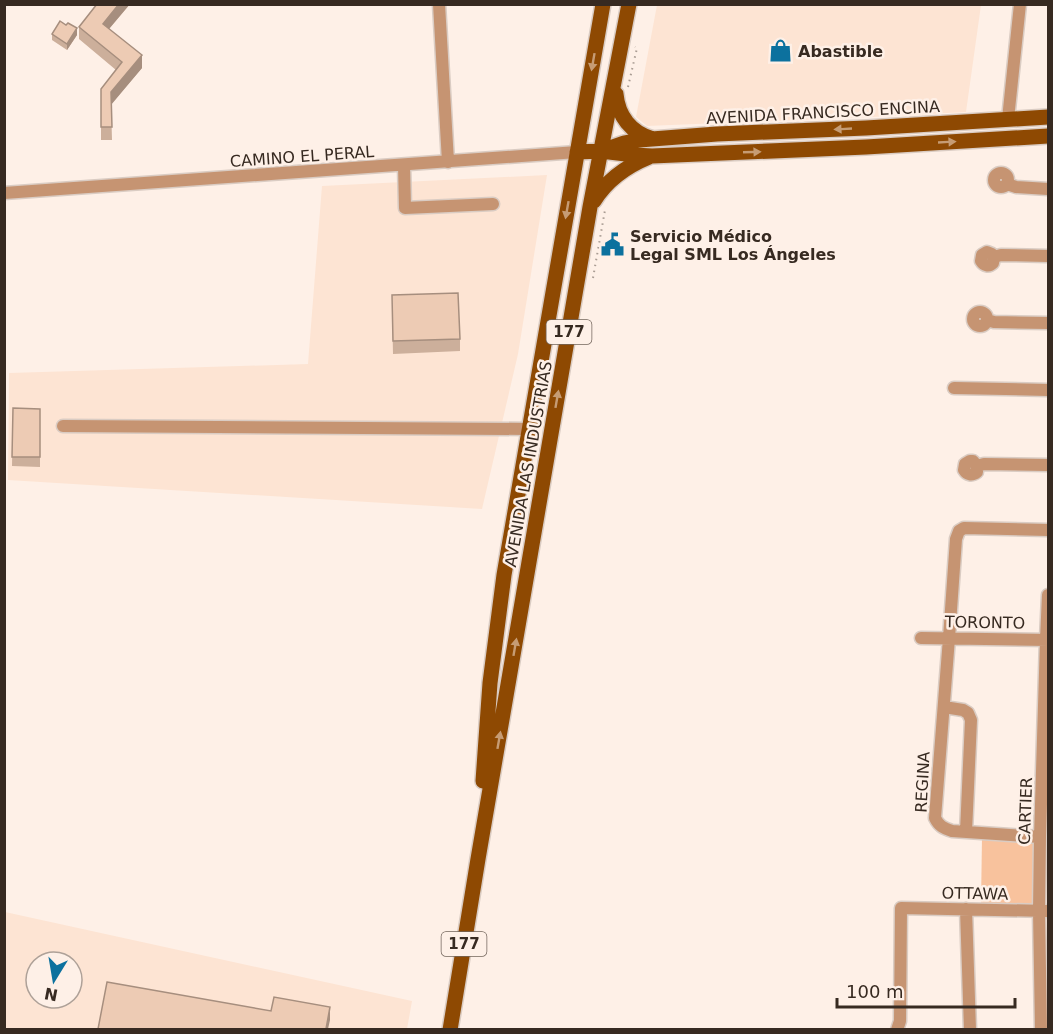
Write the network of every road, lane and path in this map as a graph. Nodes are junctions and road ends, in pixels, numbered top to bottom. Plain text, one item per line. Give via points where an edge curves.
1 (439, 4) edge
2 (603, 4) edge
3 (629, 4) edge
4 (1020, 4) edge
5 (614, 85) junction
6 (1048, 117) edge
7 (1008, 119) junction
8 (866, 128) junction
9 (717, 135) junction
10 (1048, 136) edge
11 (656, 139) junction
12 (866, 147) junction
13 (601, 151) junction
14 (577, 152) junction
15 (717, 153) junction
16 (652, 156) junction
17 (448, 162) junction
18 (404, 165) junction
19 (1007, 184) dead end
20 (1048, 189) edge
21 (4, 193) edge
22 (606, 201) dead end
23 (493, 204) dead end
24 (590, 207) junction
25 (1048, 256) edge
26 (994, 257) dead end
27 (592, 282) dead end
28 (987, 320) dead end
29 (1048, 322) edge
30 (954, 388) dead end
31 (1048, 390) edge
32 (63, 426) dead end
33 (529, 429) junction
34 (1048, 465) edge
35 (977, 466) dead end
36 (1048, 530) edge
37 (1048, 595) edge
38 (921, 638) dead end
39 (949, 638) junction
40 (1047, 640) edge
41 (944, 707) junction
42 (1046, 772) edge
43 (966, 832) junction
44 (1040, 837) junction
45 (478, 859) junction
46 (966, 909) junction
47 (1044, 911) edge
48 (450, 1029) edge
49 (897, 1029) edge
50 (970, 1029) edge
51 (1041, 1029) edge

1 - 17 street
2 -> 14 main road, AVENIDA LAS INDUSTRIAS / 177
3 - 5 main road, AVENIDA LAS INDUSTRIAS / 177
4 - 7 street
5 - 11 main road via 618,108 626,121 639,133
5 - 13 main road, AVENIDA LAS INDUSTRIAS / 177
6 - 7 main road, AVENIDA FRANCISCO ENCINA
7 - 8 main road, AVENIDA FRANCISCO ENCINA
8 -> 9 main road, AVENIDA FRANCISCO ENCINA
8 - 12 main road
9 - 11 main road, AVENIDA FRANCISCO ENCINA
9 - 15 main road
12 -> 10 main road, AVENIDA FRANCISCO ENCINA
11 - 13 main road, AVENIDA FRANCISCO ENCINA
15 -> 12 main road, AVENIDA FRANCISCO ENCINA
13 - 14 main road, AVENIDA FRANCISCO ENCINA
13 - 16 main road, AVENIDA FRANCISCO ENCINA
13 - 24 main road, AVENIDA LAS INDUSTRIAS / 177
14 - 17 street, CAMINO EL PERAL
14 -> 33 main road, AVENIDA LAS INDUSTRIAS / 177
15 - 16 main road, AVENIDA FRANCISCO ENCINA
16 - 24 main road via 613,178
17 - 18 street, CAMINO EL PERAL
18 - 21 street, CAMINO EL PERAL
18 - 23 street via 405,207
19 - 20 street
22 - 27 path
45 -> 24 main road, AVENIDA LAS INDUSTRIAS / 177
25 - 26 street
28 - 29 street
30 - 31 street
32 - 33 street
33 - 45 main road, AVENIDA LAS INDUSTRIAS / 177 via 495,636
34 - 35 street
36 - 39 street, REGINA via 958,531
37 - 40 street, CARTIER
38 - 39 street, TORONTO
39 - 40 street, TORONTO
39 - 41 street, REGINA
40 - 42 street, CARTIER
41 - 43 street via 969,713
41 - 43 street, REGINA via 935,818 943,828
42 - 44 street, CARTIER
43 - 44 street, REGINA
44 - 47 street, CARTIER
45 - 48 main road, AVENIDA LAS INDUSTRIAS / 177
46 - 47 street, OTTAWA
46 - 49 street, OTTAWA via 901,908
46 - 50 street
47 - 51 street, CARTIER

